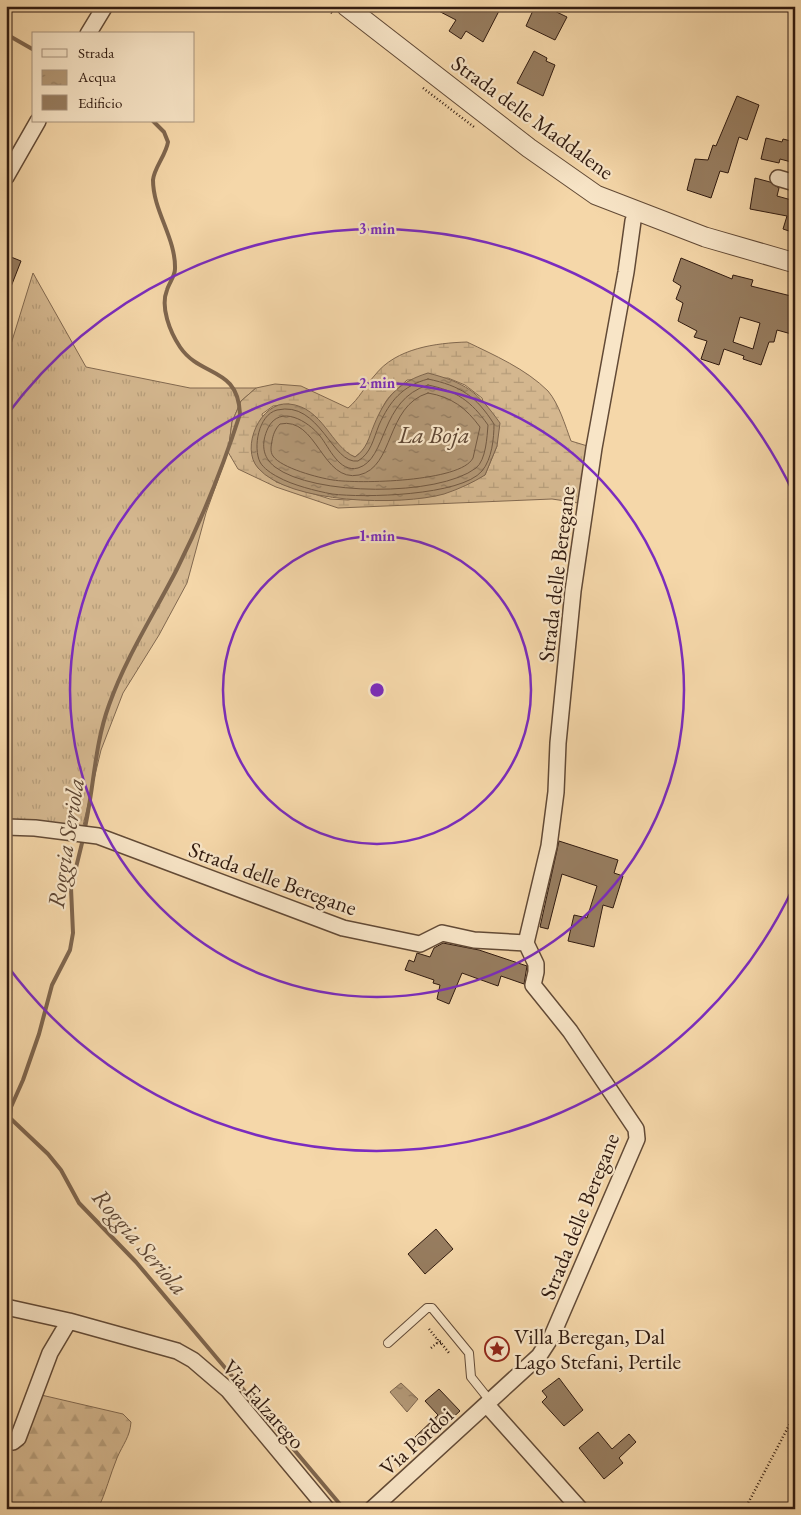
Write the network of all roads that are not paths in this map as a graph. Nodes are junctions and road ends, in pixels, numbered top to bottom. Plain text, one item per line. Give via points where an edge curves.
1 (105, 6) edge
2 (346, 6) edge
3 (89, 32) edge
4 (37, 122) edge
5 (6, 177) edge
6 (778, 178) dead end
7 (795, 183) edge
8 (637, 211) junction
9 (795, 263) edge
10 (6, 827) edge
11 (526, 943) junction
12 (6, 1307) edge
13 (69, 1321) junction
14 (388, 1342) dead end
15 (489, 1403) junction
16 (6, 1441) edge
17 (327, 1509) edge
18 (372, 1509) edge
19 (580, 1509) edge

1 - 3 street
2 - 8 street, Strada delle Maddalene via 529,148 596,195
4 - 5 street
6 - 7 street
8 - 9 street, Strada delle Maddalene via 705,237
8 - 11 street, Strada delle Beregane via 575,572 549,846
10 - 11 street, Strada delle Beregane via 98,836 343,928 420,944 442,933 474,940
11 - 15 street, Strada delle Beregane via 536,964 533,985 570,1031 636,1129 637,1139 552,1336 539,1356
12 - 13 street, Via Falzarego
13 - 16 street via 50,1353 18,1438 13,1442
13 - 17 street, Via Falzarego via 177,1351 193,1360 228,1390
14 - 15 lane via 427,1308 432,1308 469,1353 471,1377
15 - 18 street, Via Pordoi
15 - 19 street

